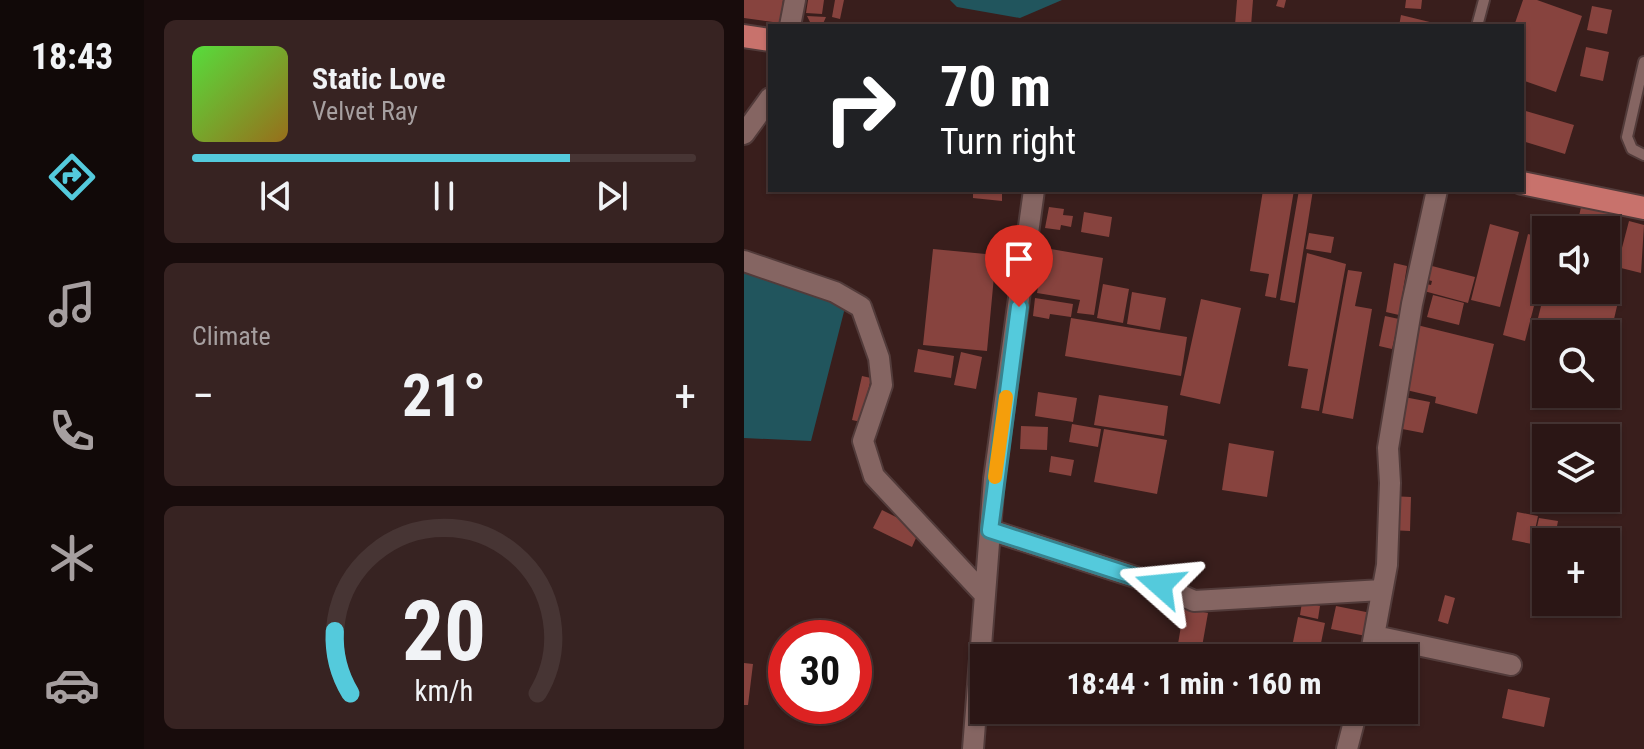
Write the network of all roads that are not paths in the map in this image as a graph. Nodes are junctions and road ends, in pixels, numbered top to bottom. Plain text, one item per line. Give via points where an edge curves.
1 (795, 0) edge
2 (1484, 0) edge
3 (790, 24) edge
4 (1478, 24) edge
5 (744, 36) edge
6 (768, 40) edge
7 (1644, 62) edge
8 (768, 101) edge
9 (744, 134) edge
10 (1644, 155) edge
11 (1524, 183) edge
12 (1034, 192) edge
13 (1437, 192) edge
14 (1644, 208) edge
15 (744, 261) edge
16 (990, 530) junction
17 (1382, 590) junction
18 (985, 595) junction
19 (1375, 636) junction
20 (1373, 644) edge
21 (1511, 665) dead end
22 (1353, 724) edge
23 (973, 749) edge
24 (1347, 749) edge

1 - 3 street
2 - 4 lane
5 - 6 main road
7 - 10 lane via 1627,137 1632,149
8 - 9 street
11 - 14 main road
12 - 16 street
13 - 17 street via 1388,448
15 - 18 street via 835,292 861,307 879,358 882,385 863,441 874,476
16 - 17 street via 1194,601
16 - 18 street
17 - 19 street
18 - 23 street
19 - 20 street
19 - 21 street
22 - 24 street

